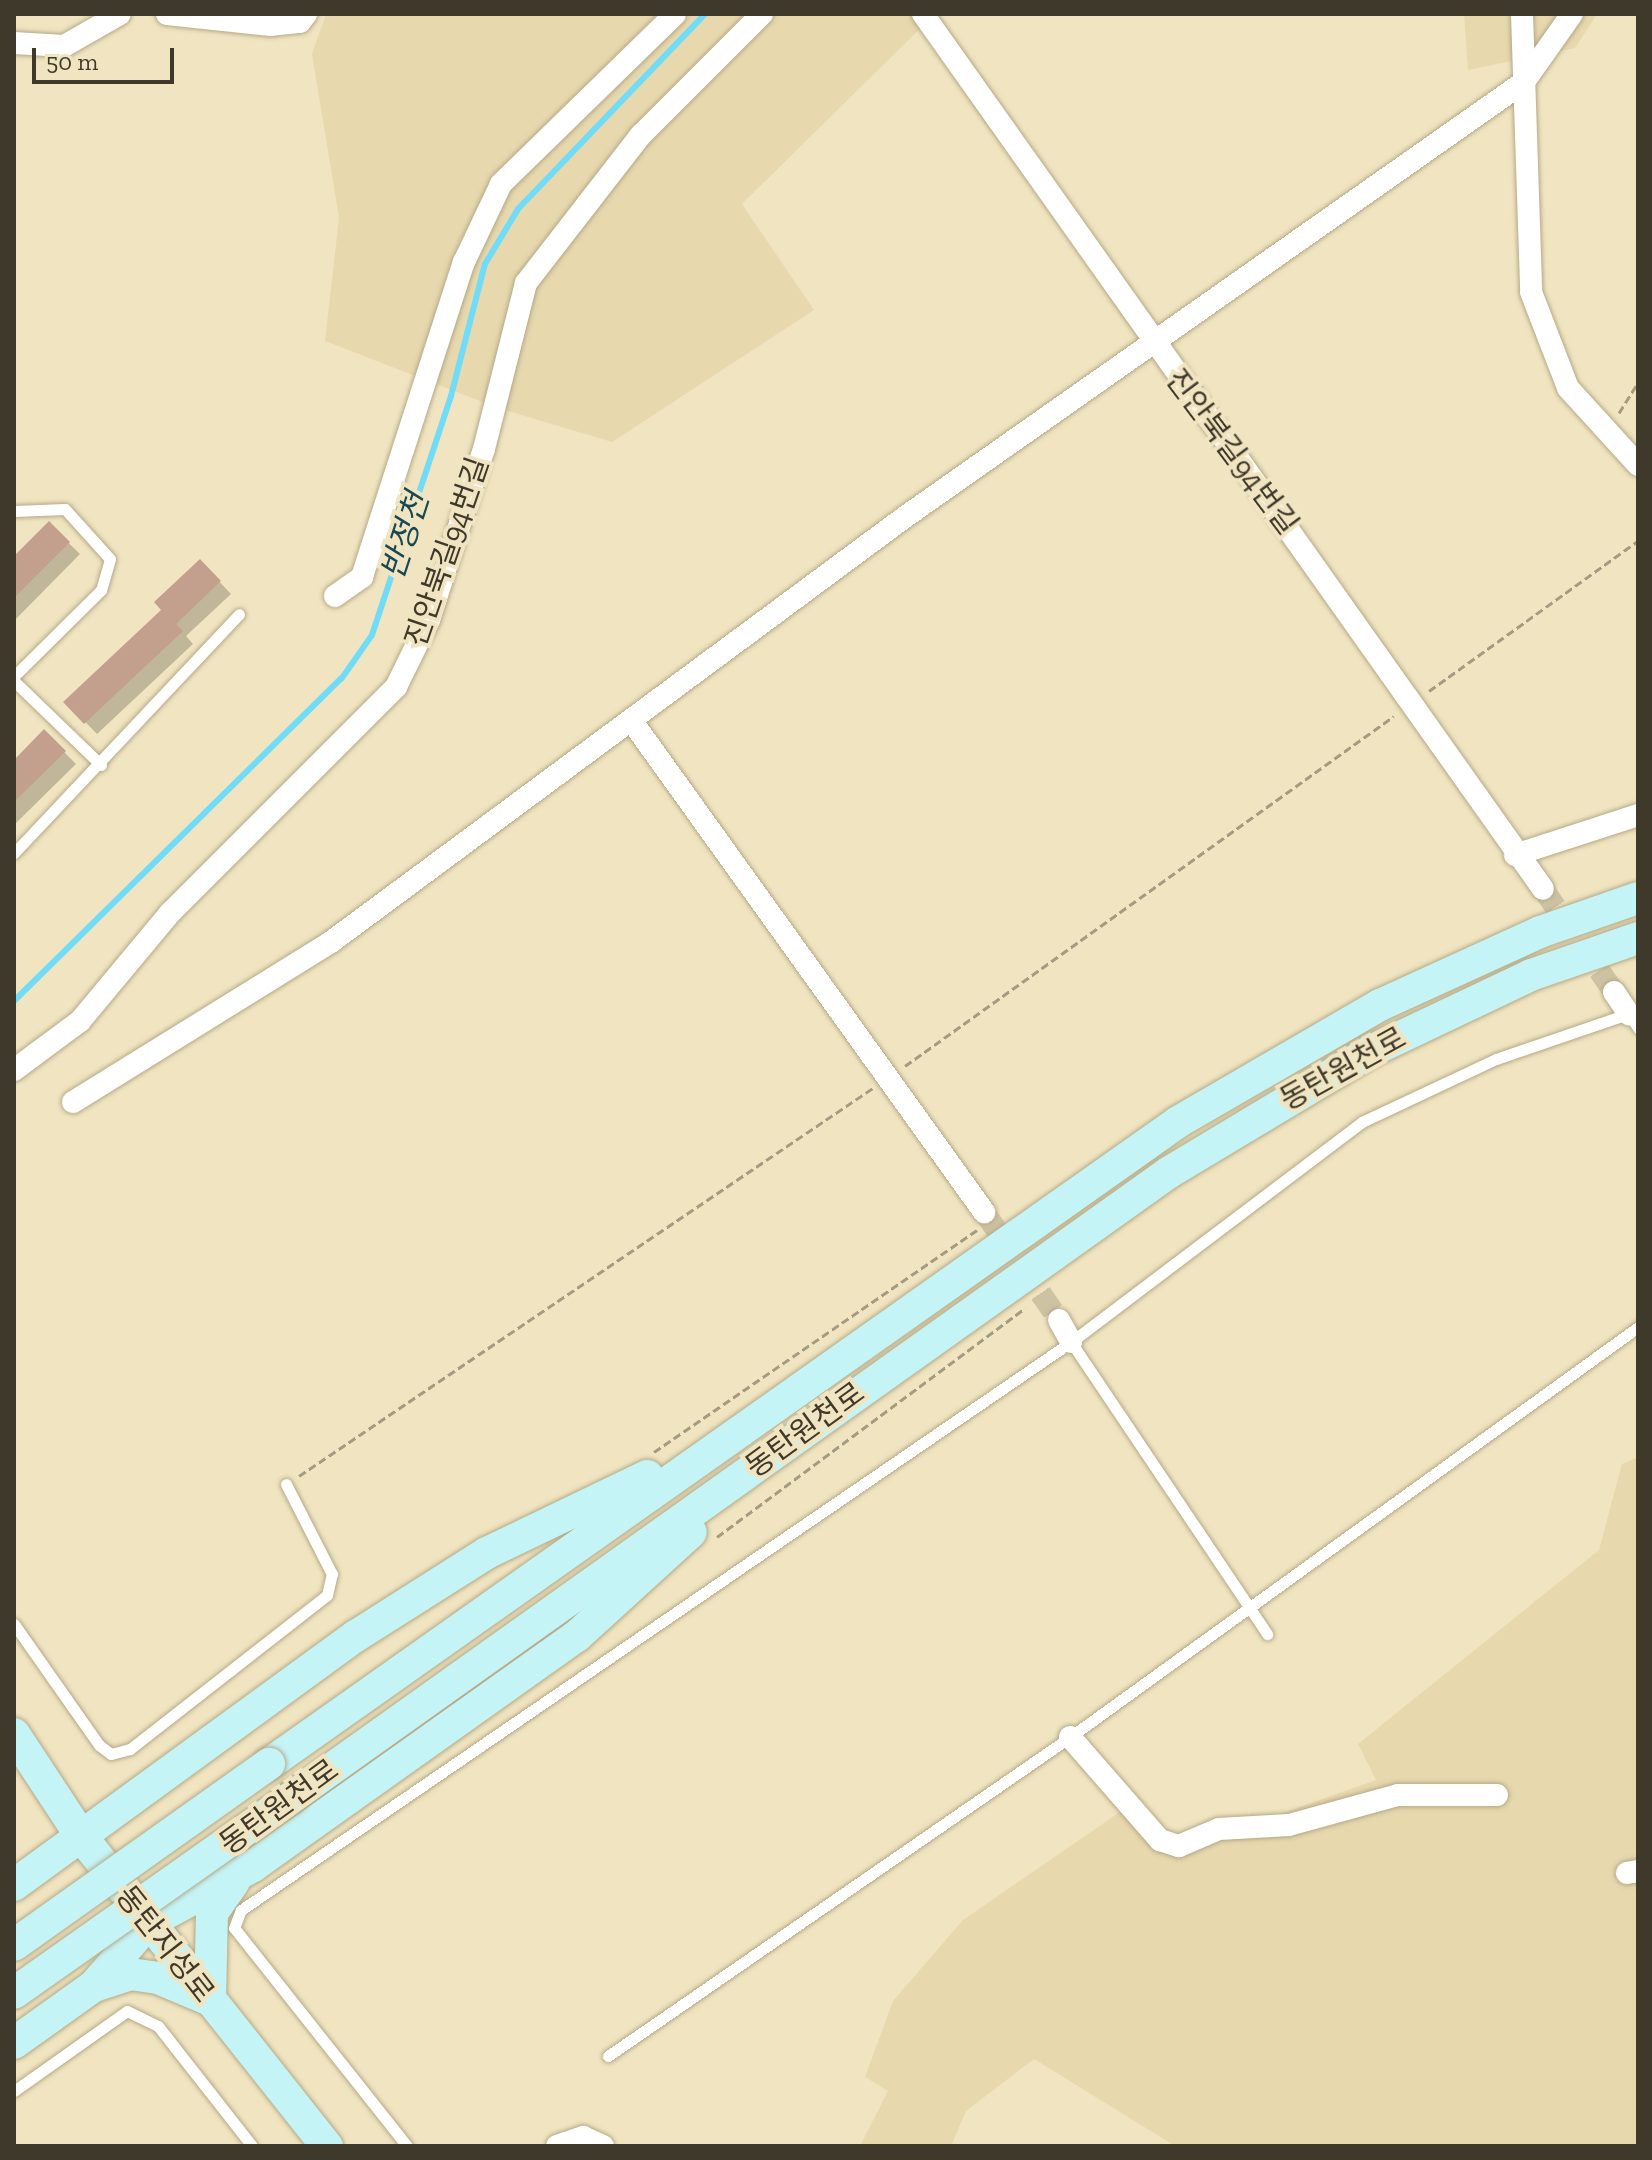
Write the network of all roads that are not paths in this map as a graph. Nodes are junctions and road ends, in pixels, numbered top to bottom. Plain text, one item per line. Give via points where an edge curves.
1 (120, 14) edge
2 (167, 14) edge
3 (306, 14) edge
4 (675, 14) edge
5 (762, 14) edge
6 (923, 14) edge
7 (1522, 14) edge
8 (1572, 14) edge
9 (14, 43) edge
10 (1524, 82) junction
11 (1153, 348) junction
12 (1638, 465) edge
13 (14, 511) edge
14 (335, 596) dead end
15 (239, 614) dead end
16 (14, 678) edge
17 (631, 720) junction
18 (101, 765) junction
19 (1638, 815) edge
20 (14, 853) edge
21 (1515, 855) junction
22 (1543, 889) tunnel mouth
23 (1638, 898) edge
24 (1638, 938) edge
25 (1614, 992) tunnel mouth
26 (1635, 1018) edge
27 (14, 1070) edge
28 (73, 1102) dead end
29 (984, 1212) tunnel mouth
30 (1059, 1320) tunnel mouth
31 (1638, 1327) edge
32 (1071, 1342) junction
33 (752, 1420) junction
34 (775, 1451) junction
35 (286, 1484) road end
36 (1247, 1606) junction
37 (14, 1624) edge
38 (1267, 1634) dead end
39 (14, 1734) edge
40 (1070, 1737) junction
41 (1497, 1795) dead end
42 (81, 1836) junction
43 (253, 1866) junction
44 (14, 1885) edge
45 (148, 1923) junction
46 (14, 1945) edge
47 (94, 1986) junction
48 (14, 1993) edge
49 (210, 2000) junction
50 (14, 2043) edge
51 (608, 2056) dead end
52 (14, 2091) edge
53 (252, 2146) edge
54 (327, 2146) edge
55 (407, 2146) edge
56 (557, 2146) edge
57 (603, 2146) edge

1 - 9 street via 64,46
2 - 3 street via 270,25 300,22
4 - 14 street via 501,184 464,262 362,577
5 - 27 street, 진안북길94번길 via 641,135 526,283 479,463 429,620 396,687 169,914 80,1021
6 - 11 street, 진안북길94번길
7 - 10 street
8 - 10 street
10 - 11 street
10 - 12 street via 1531,292 1568,388
11 - 17 street via 905,517
11 - 21 street, 진안북길94번길 via 1301,543
13 - 16 lane via 65,509 110,559 101,590
15 - 18 lane
16 - 18 lane
17 - 28 street via 331,942
17 - 29 street via 884,1081
18 - 20 lane
19 - 21 street
21 - 22 street, 진안북길94번길
23 - 33 main road, 동탄원천로 via 1458,968 1301,1047 1178,1122
24 - 34 main road, 동탄원천로 via 1445,1014 1296,1093 1168,1173
25 - 26 street
26 - 32 lane via 1496,1059 1362,1122
30 - 32 street
31 - 36 lane
32 - 36 lane
32 - 55 lane via 241,1910 234,1928
33 - 42 main road via 487,1553 356,1636
33 - 46 main road, 동탄원천로, bridge
34 - 43 main road via 577,1636
34 - 48 main road, 동탄원천로, bridge
35 - 37 lane via 332,1574 327,1595 130,1749 111,1754 99,1745
36 - 38 lane
36 - 40 lane
39 - 42 main road, 동탄지성로
40 - 41 street via 1160,1840 1179,1846 1219,1829 1289,1825 1398,1795
40 - 51 lane
42 - 44 main road
42 - 45 main road, 동탄지성로
43 - 45 main road
43 - 49 main road via 212,1913
45 - 47 main road
45 - 49 main road, 동탄지성로
47 - 49 main road via 130,1974
47 - 50 main road
49 - 54 main road, 동탄지성로
52 - 53 lane via 127,2011 158,2026
56 - 57 street via 583,2137

